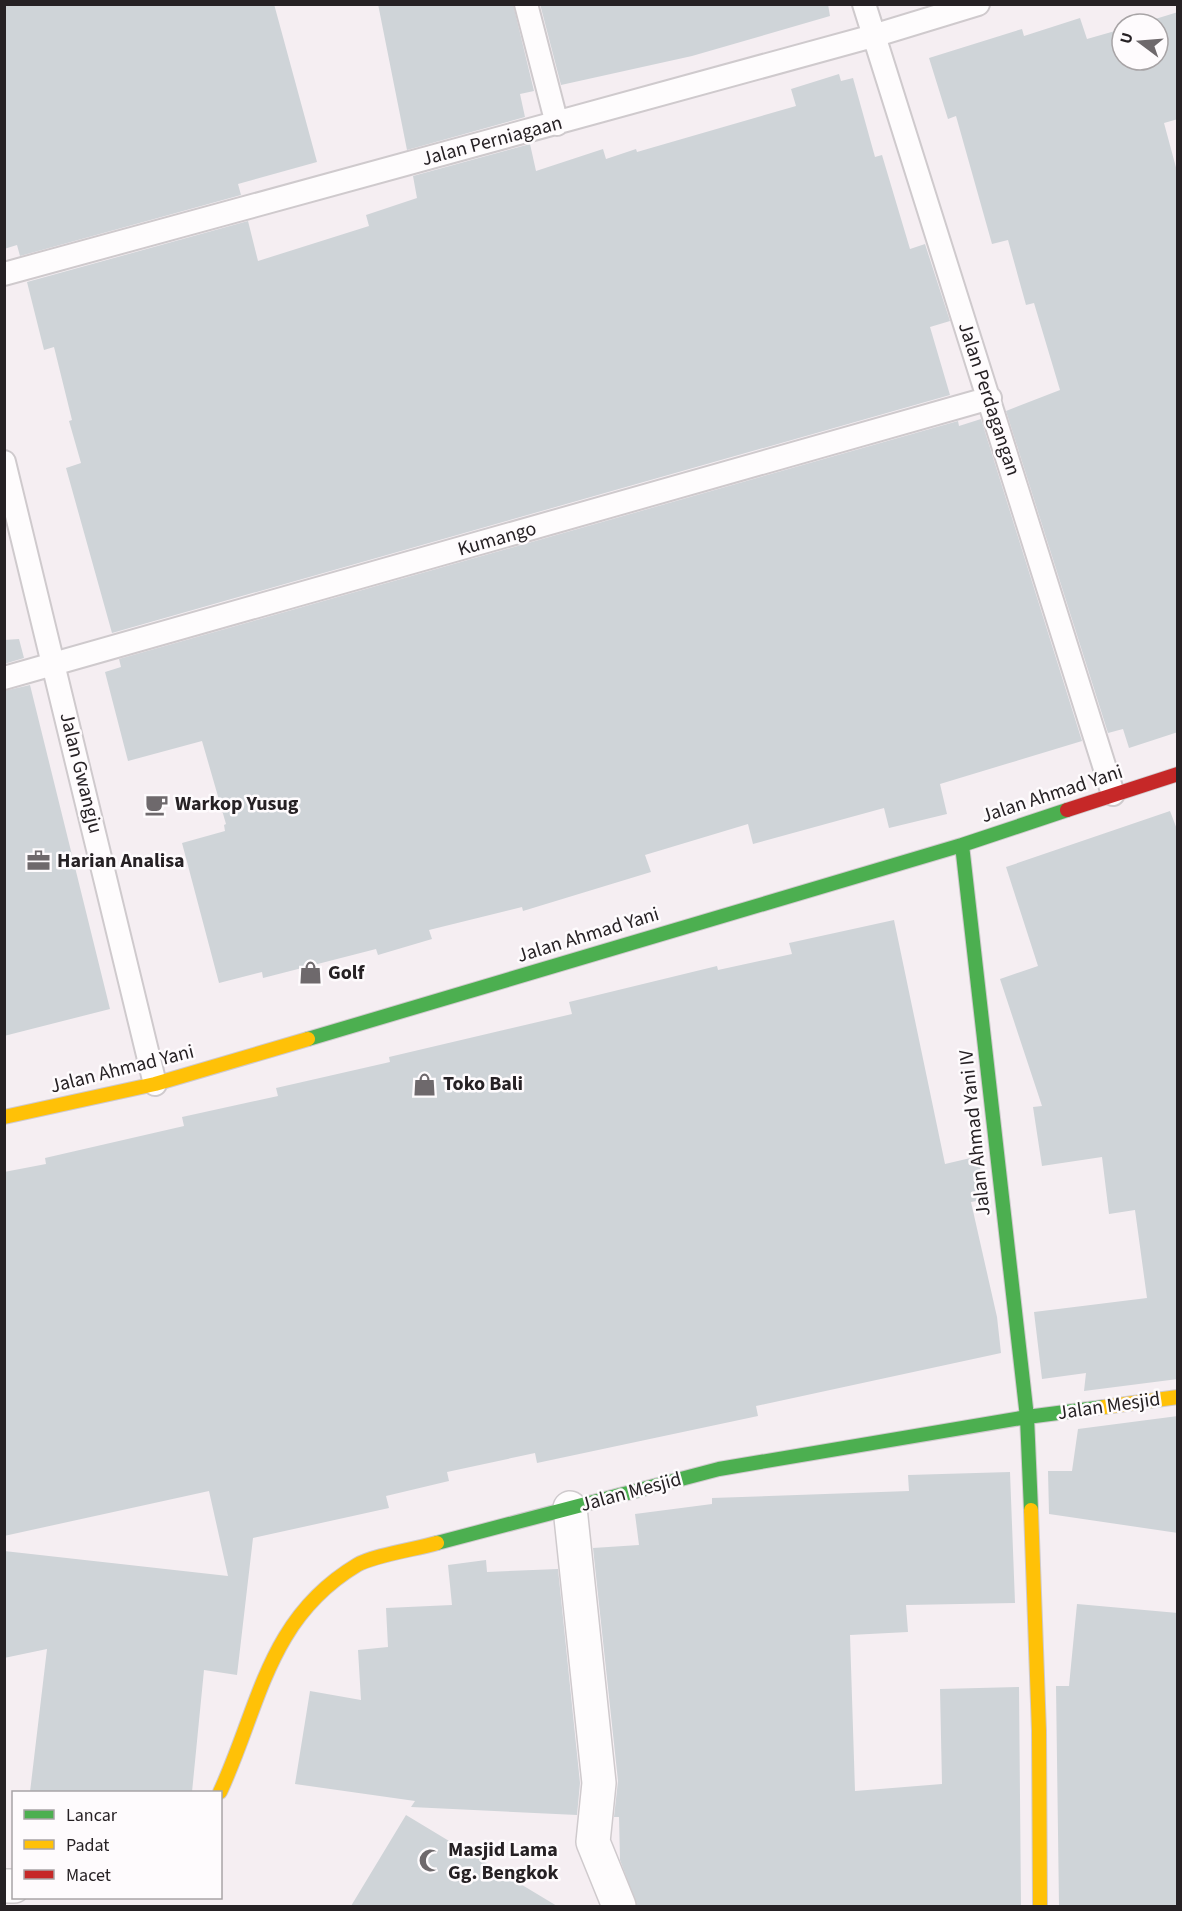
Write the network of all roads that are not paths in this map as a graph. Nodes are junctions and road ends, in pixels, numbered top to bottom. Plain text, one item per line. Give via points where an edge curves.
1 (526, 4) edge
2 (864, 4) edge
3 (978, 4) edge
4 (873, 36) junction
5 (557, 124) junction
6 (4, 274) edge
7 (990, 398) junction
8 (4, 462) edge
9 (55, 665) junction
10 (4, 678) edge
11 (1178, 774) edge
12 (1113, 794) junction
13 (962, 844) junction
14 (155, 1084) junction
15 (4, 1117) edge
16 (1178, 1397) edge
17 (1027, 1417) junction
18 (570, 1508) junction
19 (220, 1791) edge
20 (619, 1906) edge
21 (1040, 1906) edge

1 - 5 lane
2 - 4 lane, Jalan Perdagangan
3 - 4 lane, Jalan Perniagaan
4 - 5 lane, Jalan Perniagaan
4 - 7 lane, Jalan Perdagangan
5 - 6 lane, Jalan Perniagaan
7 - 9 lane, Kumango
7 - 12 lane, Jalan Perdagangan
8 - 9 lane, Jalan Gwangju
9 - 10 lane, Kumango
9 - 14 lane, Jalan Gwangju
11 - 12 street, Jalan Ahmad Yani
12 - 13 street, Jalan Ahmad Yani
13 - 14 street, Jalan Ahmad Yani
13 - 17 street, Jalan Ahmad Yani IV
14 - 15 street, Jalan Ahmad Yani
16 - 17 street, Jalan Mesjid
17 - 18 street, Jalan Mesjid via 719,1469
17 - 21 street, Jalan Ahmad Yani IV via 1039,1731
18 - 19 street, Jalan Mesjid via 359,1564 328,1587 297,1619 273,1655
18 - 20 street via 599,1783 593,1842

